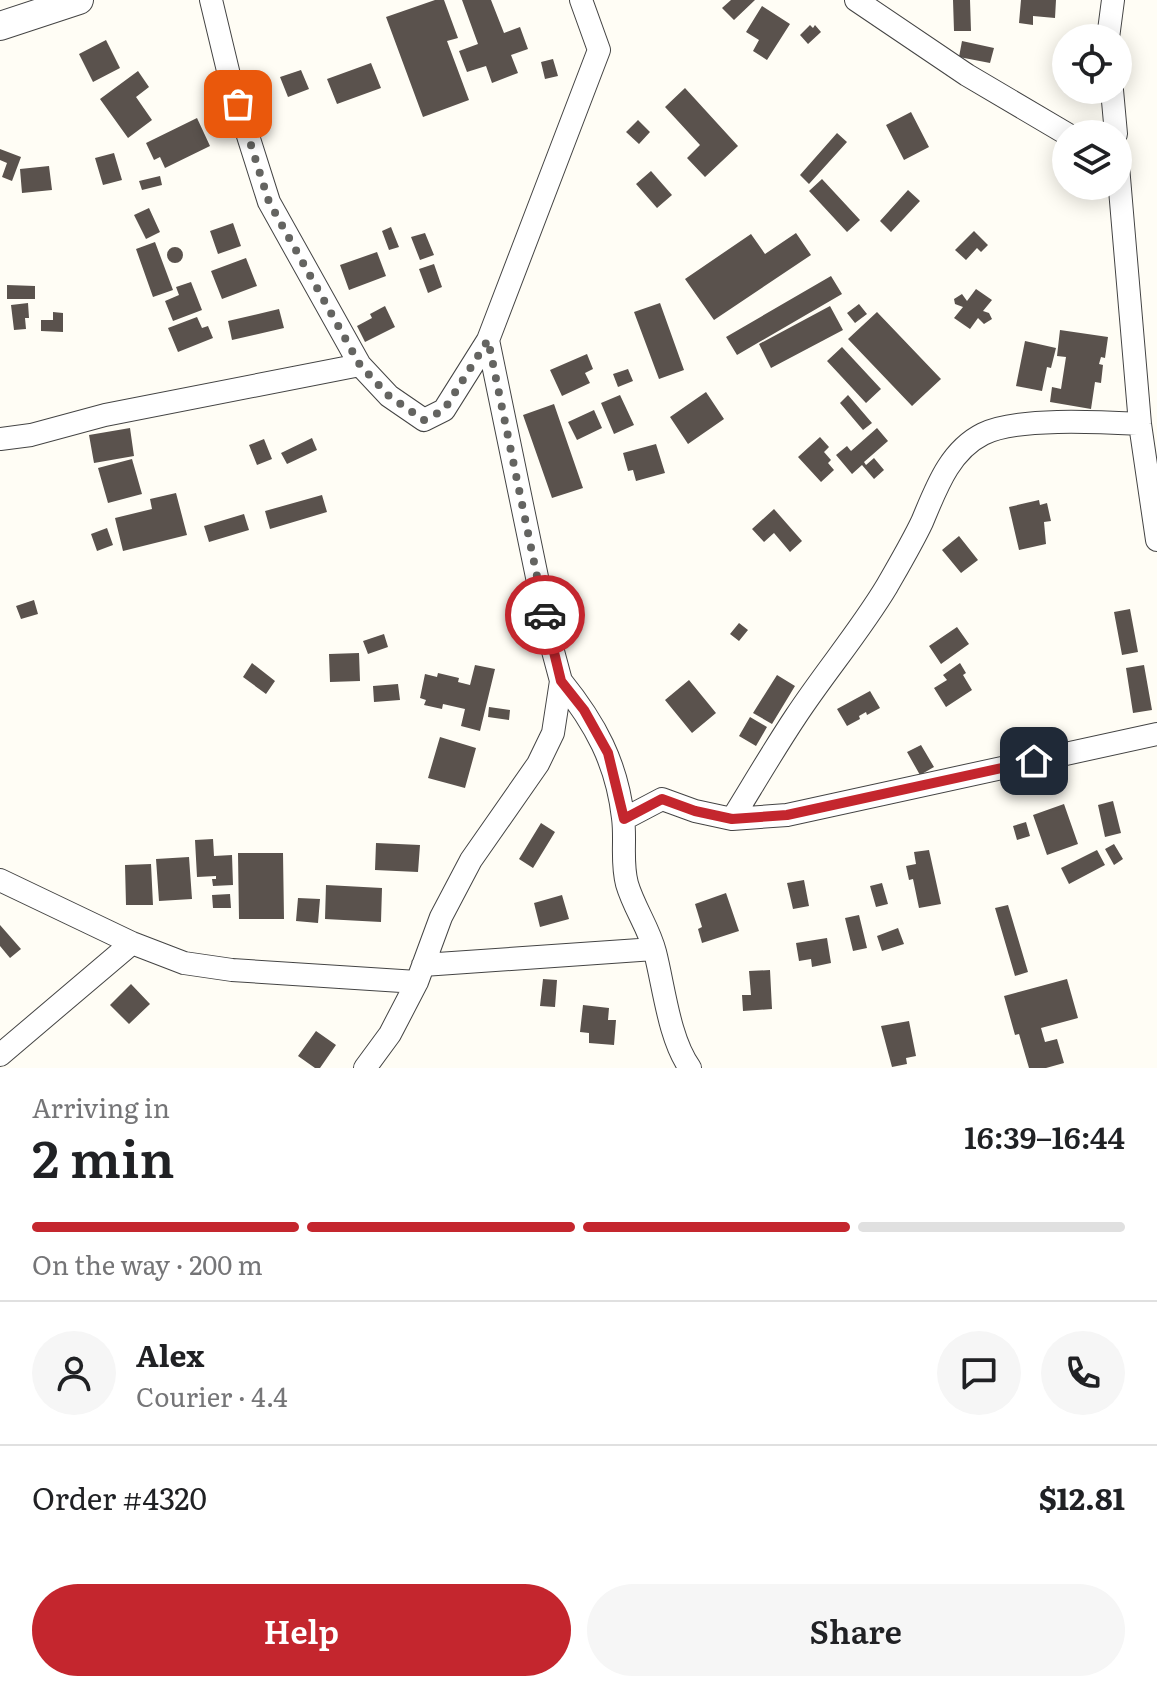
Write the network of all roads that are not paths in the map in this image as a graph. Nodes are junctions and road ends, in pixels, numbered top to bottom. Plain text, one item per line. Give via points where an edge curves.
1 (79, 0) edge
2 (211, 0) edge
3 (581, 0) edge
4 (856, 0) edge
5 (1113, 0) edge
6 (1110, 24) edge
7 (0, 26) edge
8 (1052, 125) edge
9 (1121, 200) edge
10 (488, 340) junction
11 (360, 365) junction
12 (1140, 424) junction
13 (0, 439) edge
14 (1157, 540) edge
15 (561, 681) junction
16 (1157, 734) edge
17 (624, 819) junction
18 (732, 819) junction
19 (0, 880) edge
20 (132, 943) junction
21 (654, 949) junction
22 (420, 974) junction
23 (0, 1055) edge
24 (688, 1067) edge
25 (365, 1068) edge

1 - 7 street
2 - 11 street via 269,202
3 - 10 street via 599,50
4 - 8 street
5 - 6 street
9 - 12 street
10 - 11 street via 444,410 424,420 389,396
10 - 15 street
11 - 13 street
12 - 14 street
12 - 18 street via 1011,425 969,444 937,484 886,588
15 - 17 street via 608,753
15 - 22 street via 553,733 538,764 471,860 441,917
16 - 18 street via 787,815
17 - 18 street via 662,799
17 - 21 street via 627,885
19 - 20 street
20 - 22 street via 184,963 232,970
20 - 23 street
21 - 22 street
21 - 24 street
22 - 25 street via 390,1034

